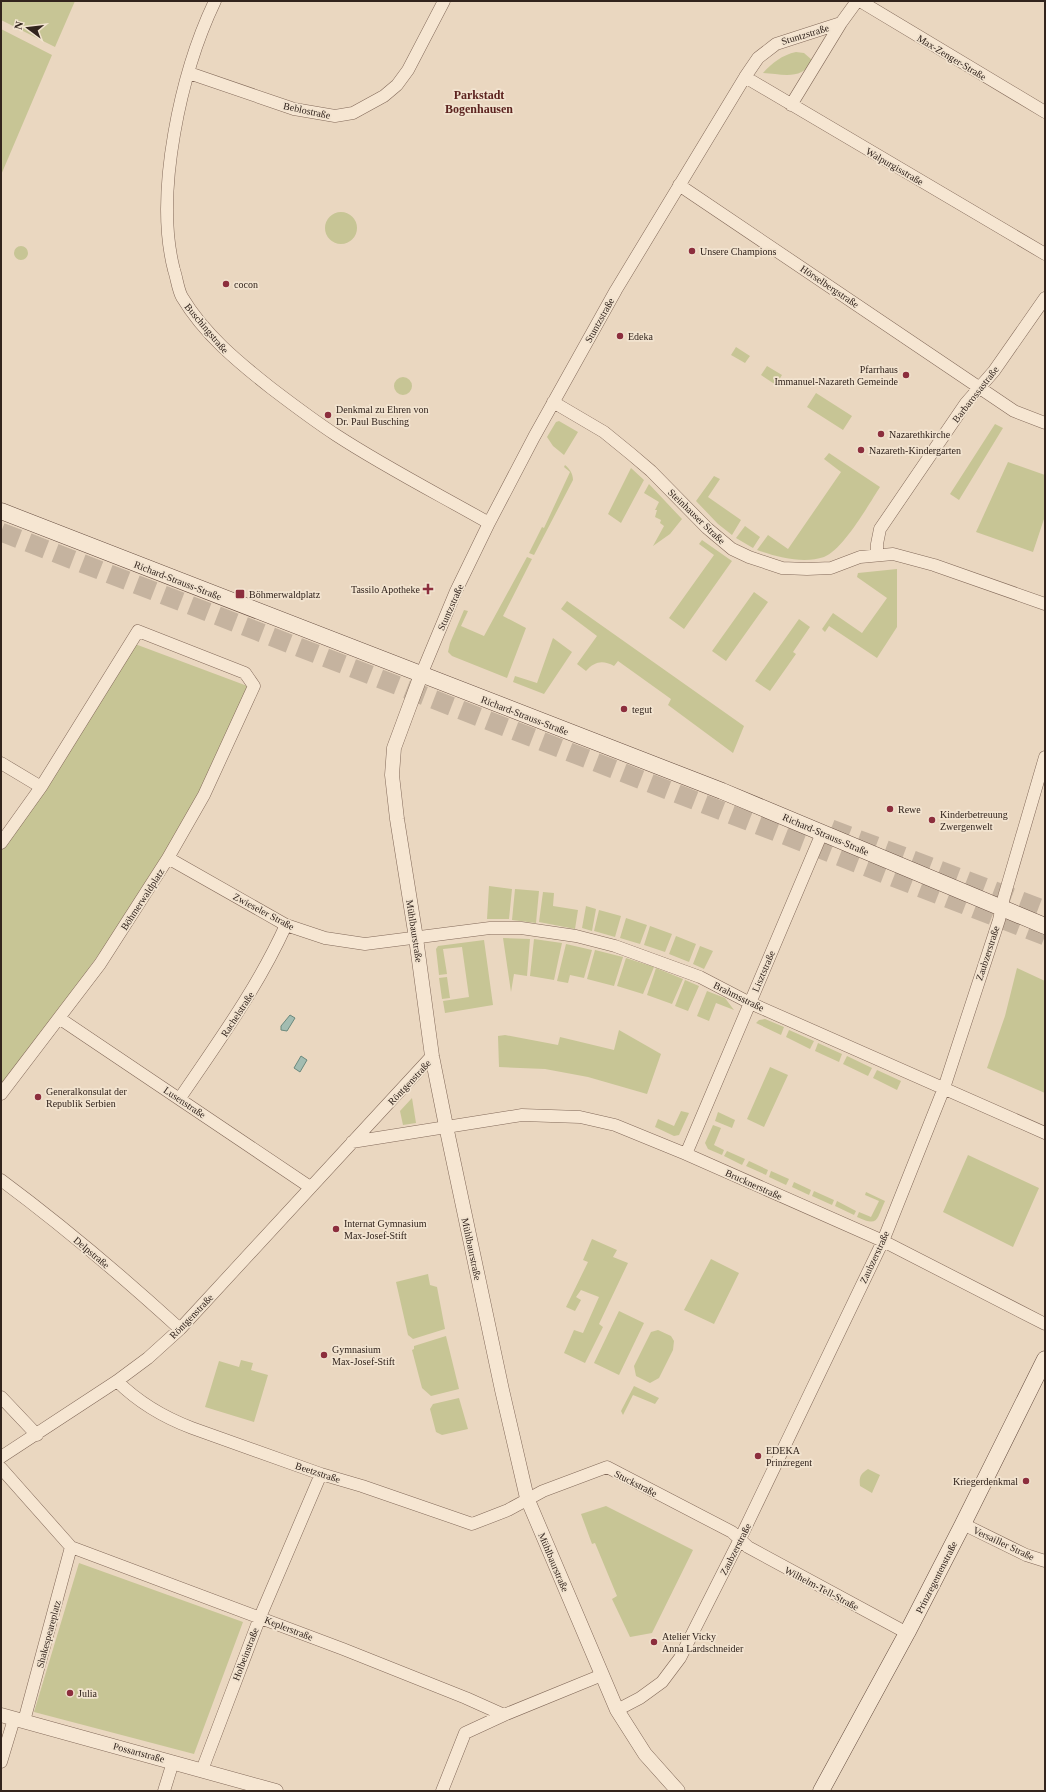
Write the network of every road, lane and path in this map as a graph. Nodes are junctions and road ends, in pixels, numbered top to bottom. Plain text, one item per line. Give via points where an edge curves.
1 (216, 1) edge
2 (444, 1) edge
3 (858, 1) edge
4 (841, 23) junction
5 (189, 74) junction
6 (745, 77) junction
7 (791, 105) junction
8 (1045, 112) edge
9 (679, 185) junction
10 (1045, 254) edge
11 (1045, 298) edge
12 (981, 387) junction
13 (554, 402) junction
14 (1045, 423) edge
15 (1, 511) edge
16 (489, 523) junction
17 (877, 554) junction
18 (1045, 604) edge
19 (421, 675) junction
20 (1045, 759) edge
21 (1, 762) edge
22 (41, 787) junction
23 (822, 832) junction
24 (1, 843) edge
25 (168, 858) junction
26 (1002, 908) junction
27 (286, 925) junction
28 (1045, 926) edge
29 (416, 938) junction
30 (750, 1003) junction
31 (60, 1018) junction
32 (432, 1056) junction
33 (944, 1088) junction
34 (1, 1094) edge
35 (180, 1098) junction
36 (446, 1126) junction
37 (1045, 1132) edge
38 (352, 1142) junction
39 (686, 1154) junction
40 (1, 1180) edge
41 (310, 1187) junction
42 (883, 1241) junction
43 (1045, 1324) edge
44 (180, 1329) junction
45 (1045, 1359) edge
46 (117, 1382) junction
47 (1, 1397) edge
48 (37, 1435) junction
49 (1, 1457) edge
50 (1, 1468) edge
51 (321, 1474) junction
52 (527, 1498) junction
53 (963, 1524) junction
54 (740, 1539) junction
55 (71, 1547) junction
56 (1045, 1561) edge
57 (260, 1617) junction
58 (906, 1634) junction
59 (602, 1675) junction
60 (617, 1710) junction
61 (504, 1715) junction
62 (13, 1718) edge
63 (1, 1762) edge
64 (173, 1762) junction
65 (202, 1770) junction
66 (164, 1791) edge
67 (276, 1791) edge
68 (442, 1791) edge
69 (678, 1791) edge
70 (821, 1791) edge

1 - 5 street, Buschingstraße via 204,25
2 - 5 street, Beblostraße via 408,70 397,85 384,96 353,113 335,116 294,109
3 - 4 street, Stuntzstraße
3 - 8 street, Max-Zenger-Straße
4 - 6 street, Stuntzstraße via 776,44 758,58
4 - 7 street, Stuntzstraße
5 - 16 street, Buschingstraße via 176,128 168,180 170,253 181,296 228,354 308,416 367,454
6 - 7 street, Walpurgisstraße
6 - 9 street, Stuntzstraße
7 - 10 street, Walpurgisstraße
9 - 12 street, Hörselbergstraße
9 - 13 street, Stuntzstraße via 616,290
11 - 12 street, Barbarossastraße
12 - 14 street, Hörselbergstraße via 1014,411
12 - 17 street, Barbarossastraße via 966,403 880,529
13 - 16 street, Stuntzstraße
13 - 17 street, Steinhauser Straße via 604,432 647,467 715,536 732,549 782,568 807,569 831,568 860,557
15 - 19 main road, Richard-Strauss-Straße
16 - 19 street, Stuntzstraße via 456,591
17 - 18 street, Steinhauser Straße via 893,554 934,564
19 - 23 main road, Richard-Strauss-Straße
19 - 29 street, Mühlbaurstraße via 394,748 392,775
20 - 26 street, Zaubzerstraße
21 - 22 street
22 - 24 street, Böhmerwaldplatz
22 - 25 street, Böhmerwaldplatz via 138,631 246,673 254,686 204,795
23 - 26 main road, Richard-Strauss-Straße
23 - 30 street, Lisztstraße
25 - 27 street, Zwieseler Straße
25 - 31 street, Böhmerwaldplatz via 100,964
26 - 28 main road, Richard-Strauss-Straße
26 - 33 street, Zaubzerstraße
27 - 29 street, Zwieseler Straße via 325,938 365,944
27 - 35 street, Rachelstraße via 249,996
29 - 30 street, Brahmsstraße via 490,928 521,928 576,936 615,946 675,967
29 - 32 street, Mühlbaurstraße
30 - 33 street, Brahmsstraße
30 - 39 street, Lisztstraße
31 - 34 street, Böhmerwaldplatz
31 - 35 street, Lusenstraße
32 - 36 street, Mühlbaurstraße
32 - 38 street, Röntgenstraße
33 - 37 street, Brahmsstraße
33 - 42 street, Zaubzerstraße
35 - 41 street, Lusenstraße
36 - 38 street
36 - 39 street, Brucknerstraße via 522,1115 580,1117 615,1125
36 - 52 street, Mühlbaurstraße
38 - 41 street, Röntgenstraße
39 - 42 street, Brucknerstraße
40 - 44 street, Delpstraße via 62,1226
41 - 44 street, Röntgenstraße
42 - 43 street, Brucknerstraße
42 - 54 street, Zaubzerstraße
44 - 46 street, Röntgenstraße
45 - 53 main road, Prinzregentenstraße
46 - 48 street, Röntgenstraße
46 - 51 street, Beetzstraße via 133,1397 172,1420
47 - 48 street
48 - 49 street, Röntgenstraße
50 - 55 street, Keplerstraße
51 - 52 street, Beetzstraße via 472,1524 508,1510
51 - 57 street, Holbeinstraße
52 - 54 street, Stuckstraße via 607,1468 730,1531
52 - 59 street, Mühlbaurstraße
53 - 56 street, Versailler Straße via 1026,1555
53 - 58 main road, Prinzregentenstraße
54 - 58 street, Wilhelm-Tell-Straße via 748,1548
54 - 60 street, Zaubzerstraße via 680,1658 662,1682
55 - 57 street, Keplerstraße
55 - 62 street, Shakespeareplatz
57 - 61 street, Keplerstraße
57 - 65 street, Holbeinstraße
58 - 70 main road, Prinzregentenstraße
59 - 60 street, Mühlbaurstraße
59 - 61 street
60 - 69 street, Mühlbaurstraße via 645,1754
61 - 68 street via 466,1733
62 - 63 street, Shakespeareplatz
62 - 64 street, Possartstraße
64 - 65 street, Possartstraße
64 - 66 street
65 - 67 street, Possartstraße

